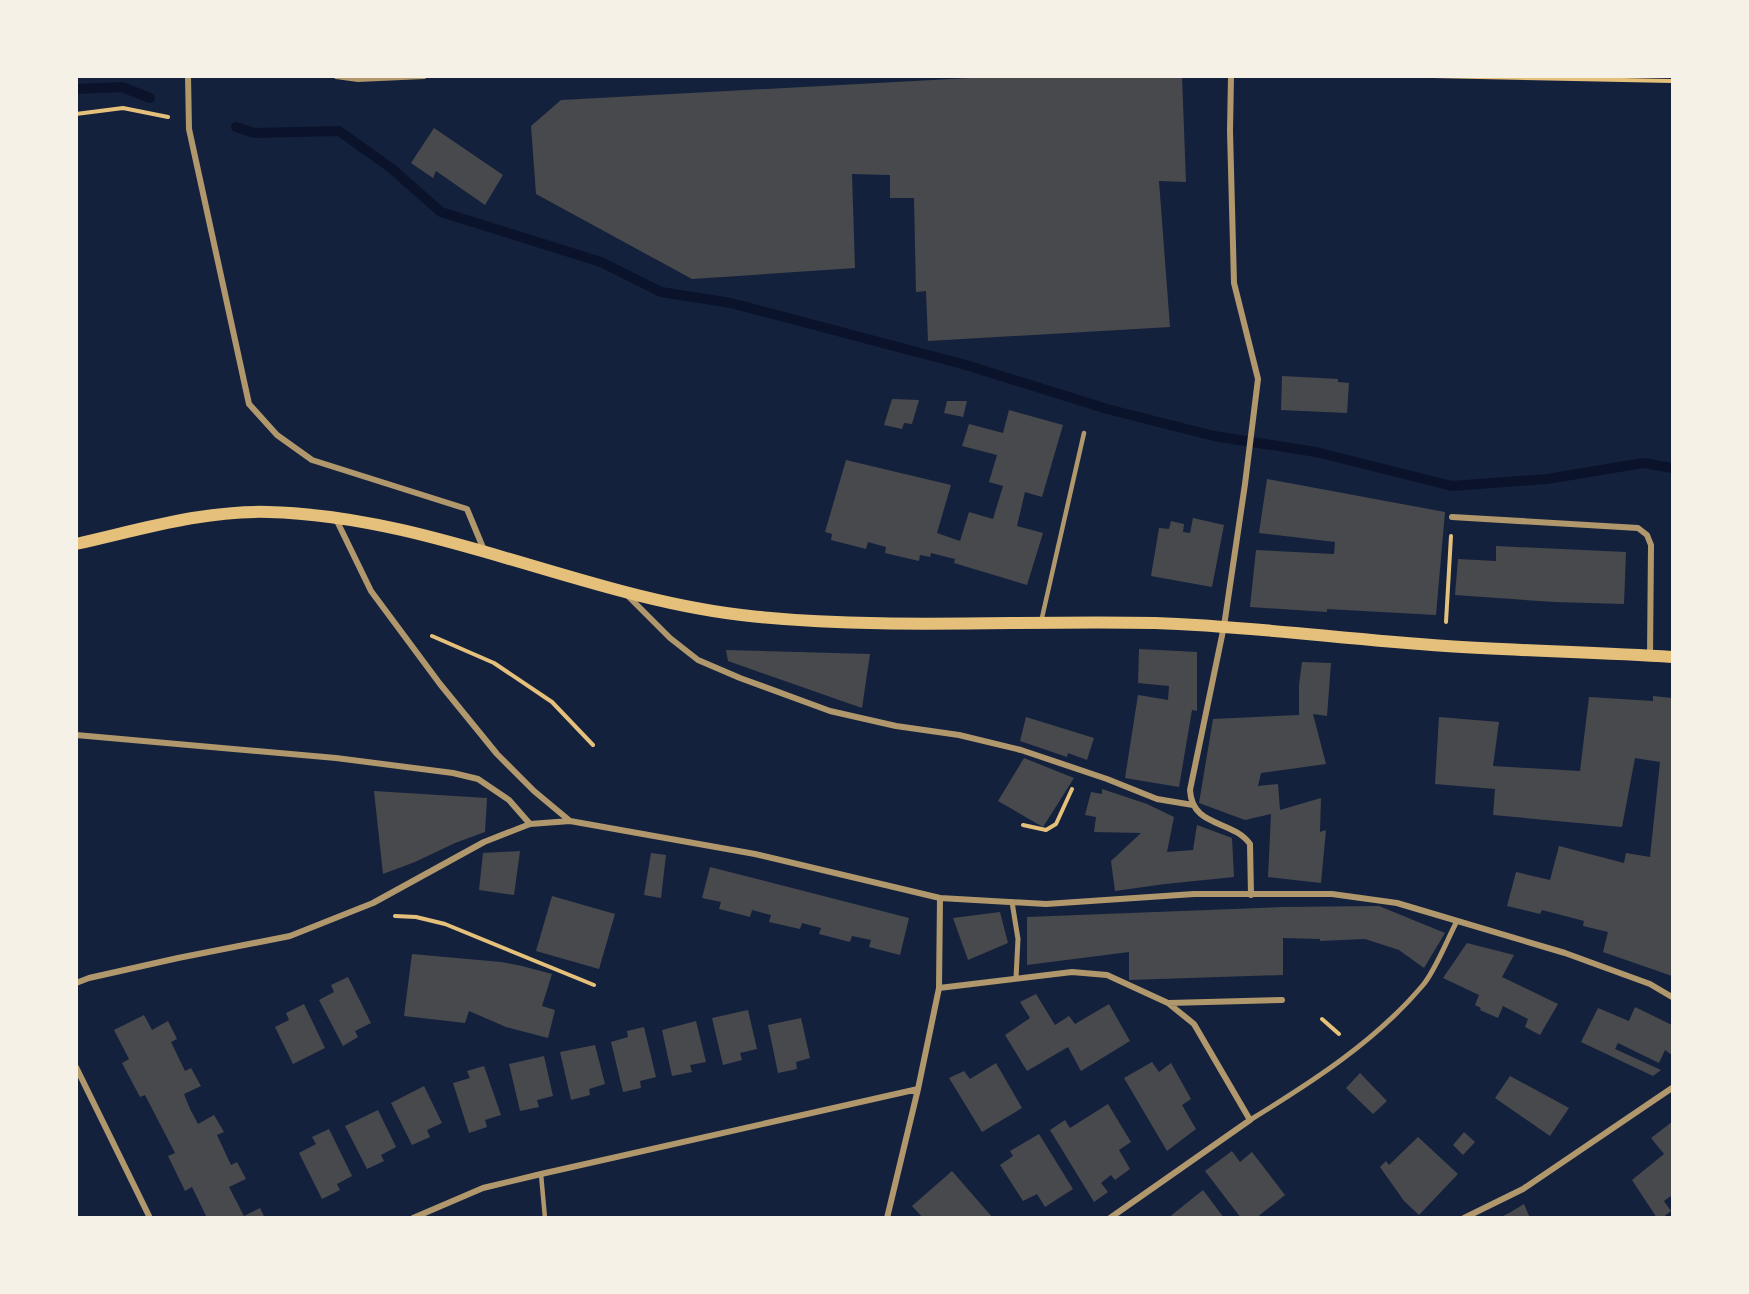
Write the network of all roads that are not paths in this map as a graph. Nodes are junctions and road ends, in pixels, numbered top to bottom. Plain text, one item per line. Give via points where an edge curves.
1 (188, 76) edge
2 (336, 76) edge
3 (424, 76) edge
4 (1231, 76) edge
5 (1084, 433) dead end
6 (1452, 518) road end
7 (336, 519) junction
8 (76, 544) edge
9 (484, 550) junction
10 (623, 591) junction
11 (1041, 622) junction
12 (1224, 626) junction
13 (1650, 656) junction
14 (1672, 657) edge
15 (76, 735) edge
16 (1193, 805) junction
17 (570, 821) junction
18 (530, 824) junction
19 (1251, 895) junction
20 (940, 898) junction
21 (1012, 902) junction
22 (1457, 921) junction
23 (1016, 978) junction
24 (76, 983) edge
25 (939, 988) junction
26 (1672, 997) edge
27 (1282, 1000) dead end
28 (1168, 1003) junction
29 (76, 1067) edge
30 (1672, 1088) edge
31 (918, 1089) junction
32 (1250, 1120) junction
33 (541, 1174) junction
34 (150, 1218) edge
35 (413, 1218) edge
36 (545, 1218) edge
37 (887, 1218) edge
38 (1110, 1218) edge
39 (1464, 1218) edge

1 - 9 street via 189,129 249,404 277,435 312,460 467,509
2 - 3 street
4 - 12 street via 1234,283 1258,379
5 - 11 lane
6 - 13 street via 1638,528 1651,545
7 - 8 main road via 268,512 224,513
7 - 9 main road
7 - 17 street via 370,591 440,684 497,754
9 - 10 main road
10 - 11 main road via 700,609 785,619
10 - 16 street via 698,660 740,678 830,711 1021,750 1157,799
11 - 12 main road
12 - 13 main road via 1444,646
12 - 16 street via 1192,775
13 - 14 main road
15 - 18 street via 336,758 453,773 478,779 509,800
16 - 19 street via 1205,818 1241,835 1250,844
17 - 18 street
17 - 20 street via 754,854
18 - 24 street via 484,842 373,903 290,936
19 - 21 street
19 - 22 street via 1332,894 1397,903
20 - 21 street
20 - 25 street
21 - 23 street via 1018,939
22 - 26 street via 1565,952 1650,984
22 - 32 street via 1424,984 1392,1017 1355,1050
23 - 25 street
23 - 28 street via 1072,972 1107,975
25 - 31 street
27 - 28 street
28 - 32 street via 1194,1024
29 - 34 street
30 - 39 street via 1523,1189
31 - 33 street
31 - 37 street
32 - 38 street
33 - 35 street via 483,1188
33 - 36 lane

